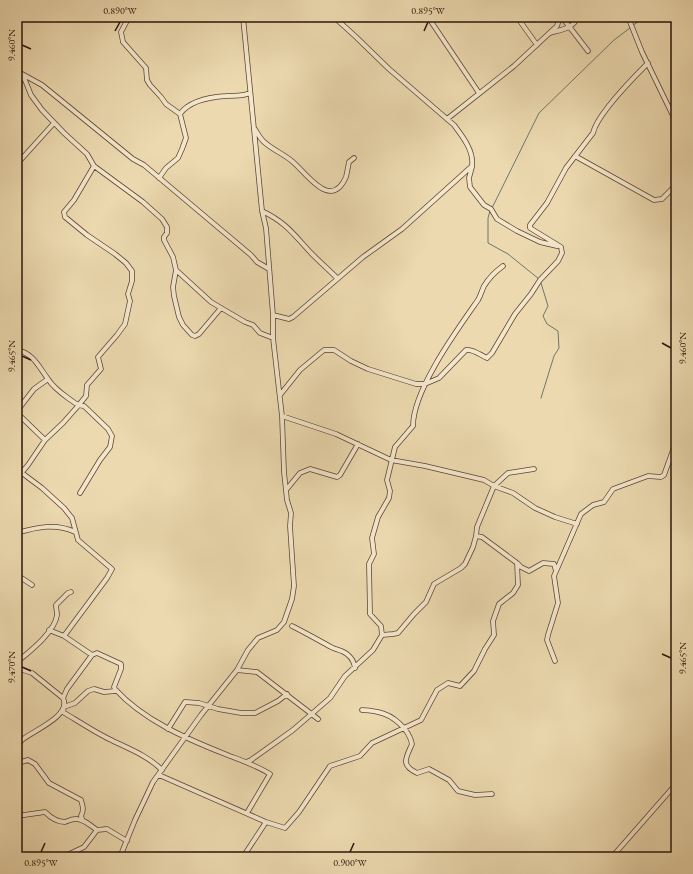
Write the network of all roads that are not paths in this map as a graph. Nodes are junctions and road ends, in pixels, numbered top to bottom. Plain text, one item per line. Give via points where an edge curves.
1 (129, 17) edge
2 (243, 17) edge
3 (334, 17) edge
4 (428, 17) edge
5 (517, 17) edge
6 (560, 17) edge
7 (577, 17) edge
8 (628, 17) edge
9 (569, 26) junction
10 (548, 34) junction
11 (536, 45) junction
12 (588, 51) dead end
13 (648, 63) junction
14 (18, 72) edge
15 (250, 93) junction
16 (479, 93) junction
17 (180, 114) junction
18 (447, 119) junction
19 (676, 122) edge
20 (54, 123) junction
21 (254, 127) junction
22 (575, 156) junction
23 (354, 158) dead end
24 (17, 164) edge
25 (94, 166) junction
26 (472, 166) junction
27 (159, 178) junction
28 (676, 185) edge
29 (262, 211) junction
30 (561, 247) junction
31 (503, 266) dead end
32 (269, 269) junction
33 (176, 270) junction
34 (337, 278) junction
35 (221, 308) junction
36 (273, 315) junction
37 (273, 338) junction
38 (17, 350) edge
39 (48, 379) junction
40 (425, 384) junction
41 (280, 395) junction
42 (78, 406) junction
43 (17, 412) edge
44 (282, 416) junction
45 (45, 440) junction
46 (676, 442) edge
47 (358, 444) junction
48 (391, 460) junction
49 (534, 469) dead end
50 (22, 473) junction
51 (17, 478) edge
52 (494, 486) junction
53 (286, 490) junction
54 (80, 493) dead end
55 (577, 524) junction
56 (75, 532) junction
57 (17, 533) edge
58 (476, 536) junction
59 (517, 563) junction
60 (556, 571) junction
61 (17, 575) edge
62 (32, 585) dead end
63 (72, 592) dead end
64 (292, 626) dead end
65 (49, 630) junction
66 (382, 635) junction
67 (64, 636) junction
68 (92, 655) junction
69 (555, 661) dead end
70 (17, 662) edge
71 (17, 668) edge
72 (354, 668) junction
73 (237, 670) junction
74 (116, 691) junction
75 (287, 694) junction
76 (63, 698) junction
77 (208, 706) junction
78 (64, 708) junction
79 (362, 710) dead end
80 (311, 713) junction
81 (318, 719) dead end
82 (404, 728) junction
83 (168, 729) junction
84 (186, 737) junction
85 (17, 748) edge
86 (246, 762) junction
87 (17, 767) edge
88 (162, 770) junction
89 (159, 775) junction
90 (676, 784) edge
91 (492, 794) dead end
92 (247, 813) junction
93 (17, 816) edge
94 (83, 821) junction
95 (266, 822) junction
96 (97, 830) junction
97 (127, 841) junction
98 (62, 857) edge
99 (120, 857) edge
100 (242, 857) edge
101 (612, 857) edge

1 - 17 street via 121,32 123,42 146,68 150,85 166,104
2 - 15 street
3 - 18 street via 388,69
4 - 16 street
5 - 11 street
6 - 9 street
6 - 10 street via 557,26
7 - 9 street
8 - 13 street
9 - 10 street
9 - 12 street
10 - 11 street
11 - 16 street
13 - 19 street
13 - 22 street via 594,126 592,133
14 - 20 street via 25,80 31,95
14 - 27 street via 42,85
15 - 17 street via 202,101 189,106
15 - 21 street
16 - 18 street
17 - 27 street via 186,138 178,158
18 - 26 street via 465,141 473,160
20 - 24 street
20 - 25 street via 87,154
21 - 23 street via 263,141 293,162 325,192 337,189 341,185 349,162
21 - 29 street
22 - 28 street via 654,200 662,200
22 - 30 street via 561,175 547,203 530,225 535,232
25 - 33 street via 162,219 167,228 164,240 173,257
25 - 42 street via 64,212 65,217 126,263 132,271 132,281 125,324 98,357 101,368 87,385 86,396
26 - 30 street via 470,188 484,205 491,209 497,219 540,242
26 - 34 street via 402,229
27 - 32 street via 251,254 257,262
29 - 32 street
29 - 34 street via 291,230
30 - 40 street via 562,253 558,261 540,280 515,314 489,357 466,350 443,375
31 - 40 street via 485,285
32 - 36 street
33 - 35 street
33 - 35 street via 174,288 177,310 183,325 192,335 199,334
34 - 36 street via 293,317 289,319
35 - 37 street via 253,325 260,333
36 - 37 street
37 - 41 street
38 - 39 street via 24,351 37,362
39 - 42 street via 58,391
39 - 43 street via 34,389
40 - 41 street via 416,384 368,369 334,350 324,350 300,370
40 - 48 street via 413,416 413,426 395,447
41 - 44 street
42 - 45 street
42 - 54 street via 84,406 99,419 112,436 110,447
43 - 45 street
44 - 47 street
44 - 53 street
45 - 50 street
46 - 55 street via 664,475 648,476 613,489 604,502 593,505 581,514
47 - 48 street
47 - 53 street via 337,477 310,469 300,473
48 - 52 street via 458,473 484,480
48 - 66 street via 387,480 389,498 378,517 372,538 374,554 369,564 370,614 381,626
49 - 52 street via 508,473
50 - 51 street
50 - 56 street via 64,508 72,518
52 - 55 street via 513,493 534,508
52 - 58 street via 477,527
53 - 73 street via 291,513 294,586 288,614 276,630 258,638
55 - 60 street
56 - 57 street via 52,526
56 - 67 street via 78,540 112,569
58 - 59 street via 482,537
58 - 66 street via 465,564 434,584 426,602 398,632
59 - 60 street via 529,571 543,563 554,564
59 - 82 street via 518,585 513,593 499,604 493,621 494,634 474,670 460,686 448,683 437,690 420,720
60 - 69 street via 554,580 558,603 548,635
61 - 62 street
63 - 65 street via 56,605 57,614
64 - 72 street via 348,655 353,661
65 - 67 street
65 - 70 street via 39,644
66 - 72 street via 373,650
67 - 68 street
68 - 74 street via 97,653 121,664 114,687
68 - 76 street
71 - 76 street via 32,673
72 - 80 street via 342,679 330,698
73 - 75 street via 257,672
73 - 77 street
74 - 78 street via 104,692 94,689
74 - 83 street
75 - 77 street via 255,713 241,713
75 - 80 street
76 - 78 street
77 - 83 street via 185,702
77 - 84 street
78 - 85 street via 48,724 21,741
78 - 88 street via 63,712 100,734 144,755
79 - 82 street via 380,712
80 - 81 street
80 - 86 street via 282,738
82 - 91 street via 412,744 405,758 412,771 417,773 429,769 449,780 463,793
82 - 95 street via 372,743 360,756 330,766 285,828
83 - 84 street
84 - 86 street
84 - 88 street
86 - 92 street via 270,774
87 - 94 street via 21,762 28,760 35,764 49,783 81,800
88 - 89 street
89 - 92 street
89 - 97 street via 147,794
90 - 101 street
92 - 95 street
93 - 94 street via 45,812 50,817 65,822 76,819
94 - 96 street
95 - 100 street
96 - 97 street via 107,829
96 - 98 street via 84,847
97 - 99 street

